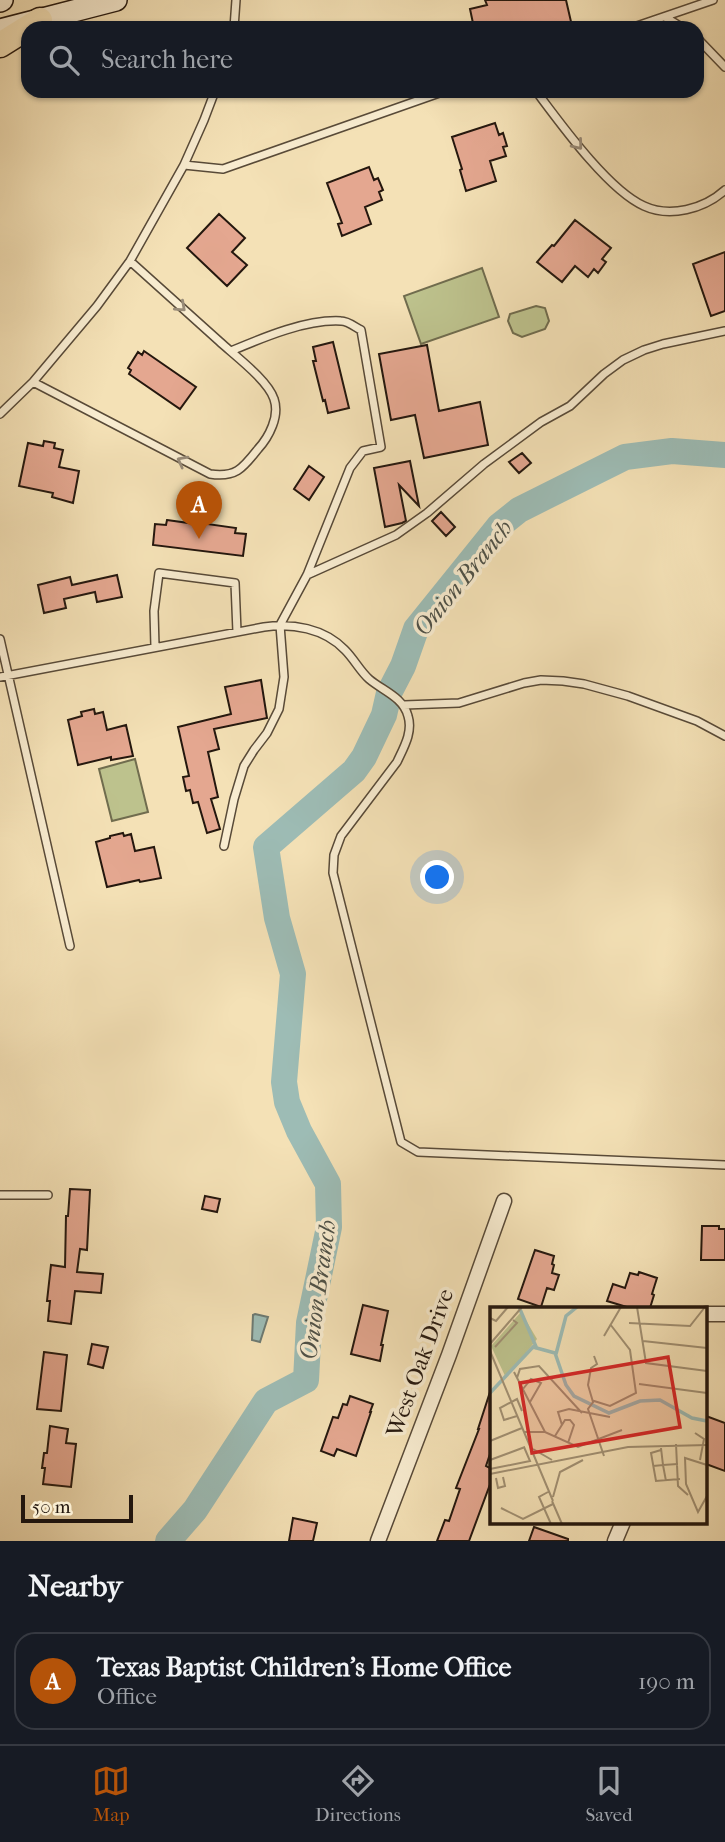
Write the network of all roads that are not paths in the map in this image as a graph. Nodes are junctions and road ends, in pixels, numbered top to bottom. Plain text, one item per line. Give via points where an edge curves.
1 (116, 0) edge
2 (236, 0) edge
3 (713, 0) edge
4 (665, 17) junction
5 (40, 20) joint
6 (36, 21) edge
7 (234, 21) edge
8 (653, 21) edge
9 (672, 21) edge
10 (21, 25) edge
11 (0, 30) edge
12 (21, 32) edge
13 (0, 45) edge
14 (704, 45) edge
15 (725, 66) edge
16 (212, 98) edge
17 (425, 98) edge
18 (542, 98) edge
19 (184, 165) junction
20 (725, 190) edge
21 (130, 261) junction
22 (725, 331) edge
23 (230, 351) junction
24 (33, 382) junction
25 (0, 414) edge
26 (307, 575) junction
27 (279, 625) junction
28 (237, 632) junction
29 (0, 639) edge
30 (155, 647) junction
31 (4, 675) edge
32 (404, 705) junction
33 (725, 736) edge
34 (224, 846) dead end
35 (70, 946) dead end
36 (725, 1165) edge
37 (0, 1195) edge
38 (48, 1195) dead end
39 (504, 1201) dead end
40 (622, 1524) edge
41 (378, 1541) edge
42 (615, 1541) edge

1 - 5 main road
2 - 7 lane
3 - 4 lane
4 - 8 lane
4 - 9 lane
5 - 6 main road
10 - 11 main road
12 - 13 highway
14 - 15 lane
16 - 19 lane
17 - 19 lane via 223,169
18 -> 20 lane via 614,186 644,206 669,212 691,209
19 - 21 lane
21 -> 23 lane
21 - 24 lane
22 - 26 lane via 663,344 623,360 570,406 484,464 396,535
23 -> 24 lane via 264,383 276,412 262,444 244,466 227,476 198,469
23 - 26 lane via 268,335 318,323 344,321 361,330 381,447 363,451 350,468
24 - 25 lane
26 - 27 lane
27 - 28 lane
27 - 32 lane via 328,637 370,680
27 - 34 lane via 284,677 279,709 244,766
28 - 30 lane
28 - 30 lane via 235,583 159,573
29 - 31 lane
30 - 31 lane
31 - 35 lane
32 - 33 lane via 449,704 541,680 563,681 640,700
32 - 36 lane via 409,735 404,748 341,836 332,873 401,1142 418,1152
37 - 38 lane
39 - 41 street, West Oak Drive
40 - 42 street

